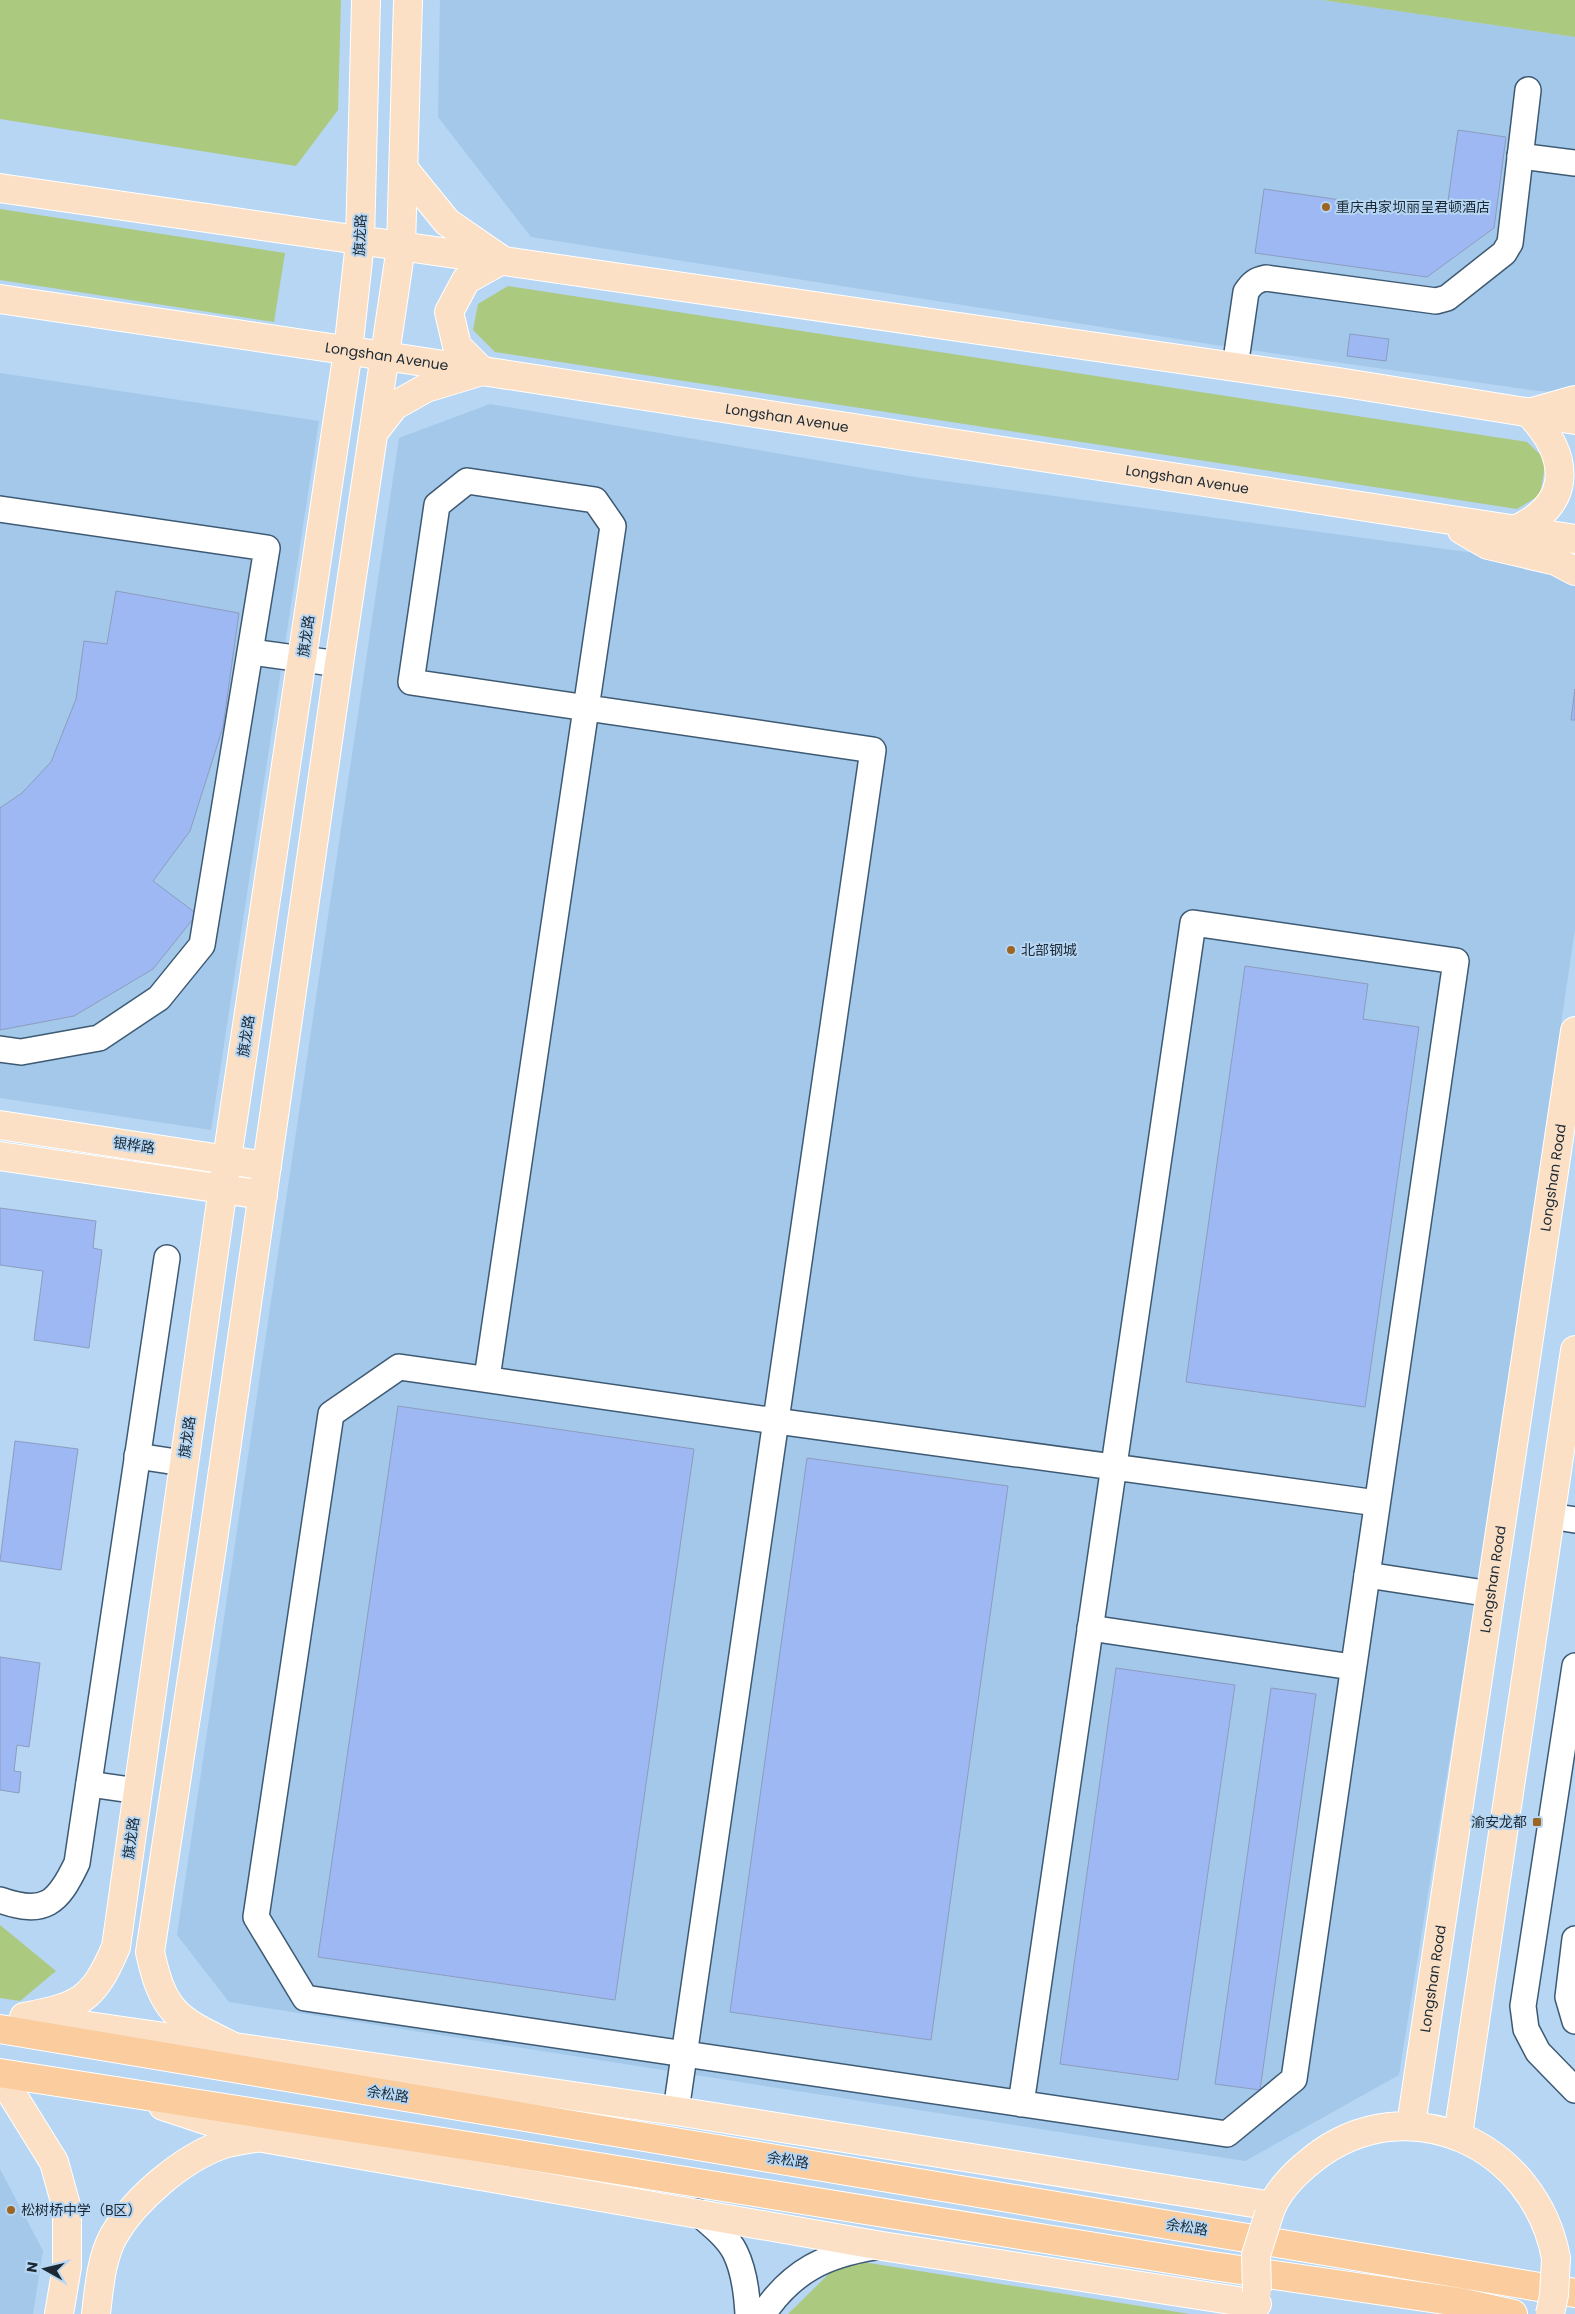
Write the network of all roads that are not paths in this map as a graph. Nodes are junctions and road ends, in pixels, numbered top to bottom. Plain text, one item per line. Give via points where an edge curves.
1 (366, 0) edge
2 (408, 0) edge
3 (1528, 90) dead end
4 (1520, 156) junction
5 (1575, 164) edge
6 (404, 169) junction
7 (0, 188) edge
8 (360, 242) junction
9 (402, 247) junction
10 (502, 260) junction
11 (0, 300) edge
12 (348, 351) junction
13 (385, 356) junction
14 (1235, 368) junction
15 (482, 371) junction
16 (1575, 400) edge
17 (1530, 414) junction
18 (1575, 420) edge
19 (373, 433) junction
20 (0, 508) edge
21 (1443, 519) junction
22 (1515, 530) junction
23 (1575, 539) edge
24 (1575, 572) edge
25 (251, 652) junction
26 (303, 660) junction
27 (339, 664) junction
28 (585, 707) junction
29 (1575, 1031) edge
30 (0, 1049) edge
31 (0, 1125) edge
32 (0, 1156) edge
33 (227, 1159) junction
34 (267, 1166) junction
35 (223, 1189) junction
36 (263, 1195) junction
37 (167, 1258) dead end
38 (1575, 1350) edge
39 (486, 1378) junction
40 (776, 1421) junction
41 (137, 1456) junction
42 (183, 1463) junction
43 (1114, 1467) junction
44 (1377, 1503) junction
45 (1563, 1518) edge
46 (1367, 1575) junction
47 (1491, 1594) junction
48 (1090, 1628) junction
49 (1575, 1666) edge
50 (1352, 1667) junction
51 (1571, 1724) edge
52 (89, 1784) junction
53 (138, 1791) junction
54 (0, 1900) edge
55 (1575, 1939) edge
56 (12, 2017) edge
57 (1575, 2021) edge
58 (0, 2029) edge
59 (236, 2048) junction
60 (685, 2054) junction
61 (0, 2074) edge
62 (1575, 2090) edge
63 (124, 2093) junction
64 (1021, 2104) junction
65 (676, 2111) junction
66 (1411, 2125) junction
67 (1458, 2135) junction
68 (256, 2137) junction
69 (1270, 2210) junction
70 (697, 2212) junction
71 (882, 2246) junction
72 (1562, 2252) edge
73 (1575, 2293) edge
74 (1258, 2303) edge
75 (59, 2314) edge
76 (96, 2314) edge
77 (748, 2314) edge
78 (763, 2314) edge
79 (1513, 2314) edge
80 (1550, 2314) edge

1 - 8 main road, 旗龙路
2 - 6 main road
3 - 4 street
4 - 5 street
4 - 14 street via 1510,244 1504,253 1447,298 1436,301 1266,278 1258,280 1246,292
6 - 9 main road
6 - 10 main road via 447,222
7 - 8 main road
8 - 9 main road
8 - 12 main road, 旗龙路
9 - 10 main road
9 - 13 main road
10 - 14 main road
10 - 15 main road via 466,280 449,312 457,346
11 - 12 main road, Longshan Avenue
12 - 13 main road, Longshan Avenue
12 - 26 main road, 旗龙路
13 - 15 main road, Longshan Avenue
13 - 19 main road
14 - 17 main road
15 - 19 main road via 426,388 394,406
15 - 21 main road, Longshan Avenue
16 - 17 main road
17 - 18 main road
17 - 22 main road via 1554,445 1560,464 1560,484 1553,501 1543,513
19 - 27 main road
20 - 25 street via 267,548
21 - 22 main road, Longshan Avenue
21 - 24 main road via 1488,545 1556,561
22 - 23 main road, Longshan Avenue
25 - 26 street
25 - 30 street via 202,946 159,998 99,1038 21,1052
26 - 27 street
26 - 33 main road, 旗龙路
27 - 34 main road
28 - 28 street via 411,682 437,505 467,481 595,500 613,526
28 - 39 street
28 - 40 street via 873,750
29 - 47 main road, Longshan Road
31 - 33 main road, 银桦路
32 - 35 main road
33 - 34 main road, 银桦路
33 - 35 main road, 旗龙路
34 - 36 main road
35 - 36 main road
35 - 42 main road, 旗龙路
36 - 59 main road via 150,1952 157,1982 169,2006 188,2024
37 - 41 street
38 - 45 main road
39 - 40 street
39 - 60 street via 399,1367 331,1414 256,1916 305,1998
40 - 43 street
40 - 60 street
41 - 42 street
41 - 52 street
42 - 53 main road, 旗龙路
43 - 44 street
43 - 44 street via 1193,923 1456,961
43 - 48 street
44 - 46 street
45 - 67 main road
46 - 47 street
46 - 50 street
47 - 66 main road, Longshan Road
48 - 50 street
48 - 64 street
49 - 51 street
50 - 64 street via 1294,2079 1227,2134
51 - 62 street via 1523,2006 1526,2029 1538,2052
52 - 53 street
52 - 54 street via 77,1863 64,1889 46,1905 21,1908
53 - 56 main road, 旗龙路 via 116,1947 104,1974 87,1996 64,2009
55 - 57 street via 1568,1997
56 - 59 main road
58 - 73 highway, 余松路
59 - 65 main road
60 - 64 street
60 - 65 street
61 - 63 highway
61 - 75 main road via 54,2162 67,2209 67,2266
63 - 68 main road
63 - 79 highway via 1459,2302
65 - 69 main road
66 - 67 main road
66 - 69 main road via 1368,2130 1330,2146 1296,2172
67 - 72 main road via 1501,2160 1533,2197
68 - 70 main road
68 - 76 main road via 222,2145 192,2159 162,2180 136,2206 113,2236 102,2270
69 - 74 main road, bridge via 1256,2255
70 - 71 main road
70 - 77 street via 722,2235 735,2253
71 - 74 main road
71 - 78 street via 842,2252 815,2264 790,2283
72 - 80 main road, bridge

